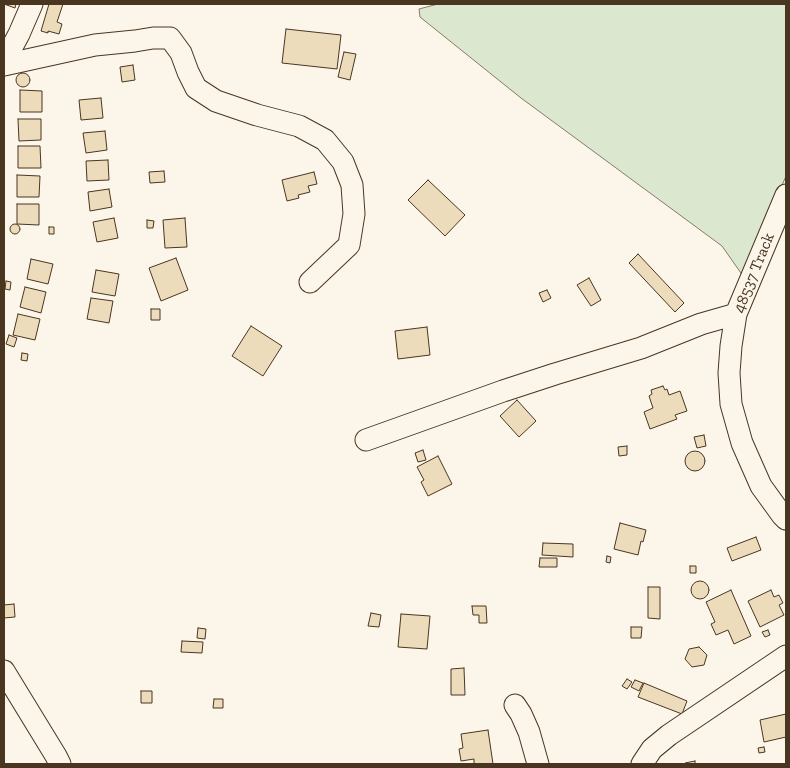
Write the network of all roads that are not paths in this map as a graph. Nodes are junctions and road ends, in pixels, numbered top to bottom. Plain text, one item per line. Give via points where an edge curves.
1 (32, 4) edge
2 (4, 64) edge
3 (786, 195) edge
4 (310, 282) dead end
5 (736, 314) junction
6 (366, 440) dead end
7 (786, 519) edge
8 (786, 656) edge
9 (4, 671) edge
10 (515, 705) dead end
11 (60, 764) edge
12 (538, 764) edge
13 (642, 764) edge

1 - 2 street
2 - 4 street via 95,45 170,38 181,53 196,88 216,101 299,126 325,140 346,169 352,185 354,214 348,245
3 - 5 street, 48537 Track
5 - 6 street
5 - 7 street, 48537 Track via 729,372 731,404 742,442 761,486
8 - 13 street via 669,734 652,749
9 - 11 street
10 - 12 street via 529,732

